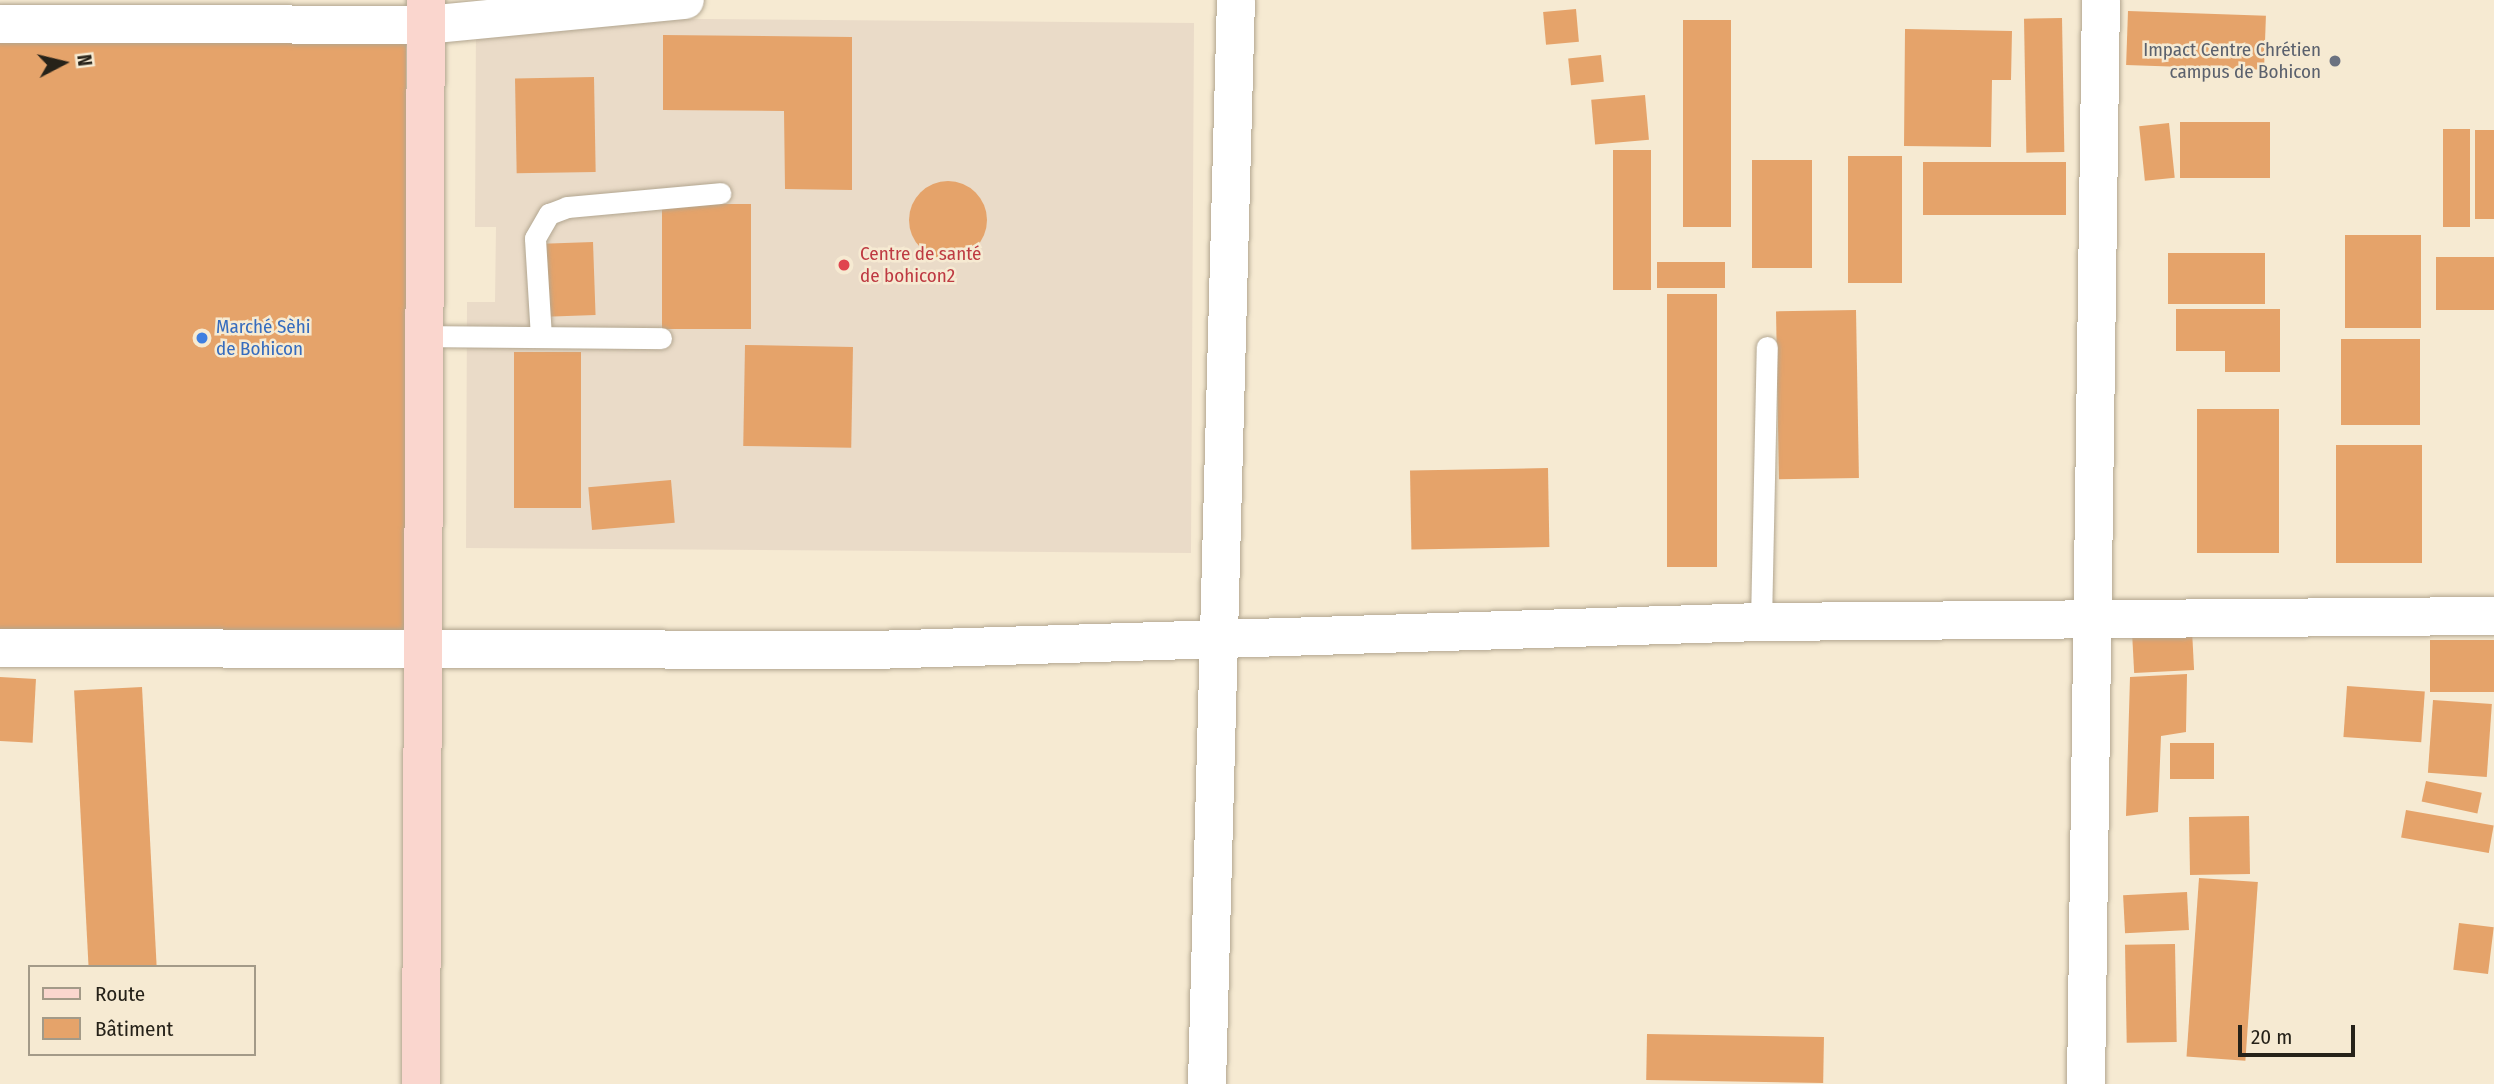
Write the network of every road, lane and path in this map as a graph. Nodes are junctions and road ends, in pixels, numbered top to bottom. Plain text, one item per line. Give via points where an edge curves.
1 (685, 0) edge
2 (1237, 0) edge
3 (2101, 0) edge
4 (426, 13) edge
5 (0, 24) edge
6 (720, 193) dead end
7 (423, 336) junction
8 (541, 337) junction
9 (661, 338) dead end
10 (1768, 347) dead end
11 (2494, 616) edge
12 (2096, 617) junction
13 (1761, 622) junction
14 (1217, 642) junction
15 (420, 647) junction
16 (0, 648) edge
17 (421, 1084) edge
18 (1207, 1084) edge
19 (2086, 1084) edge

1 - 4 street
2 - 14 street
3 - 12 street
4 - 5 street
4 - 7 main road
6 - 8 lane via 567,207 549,214 535,238
7 - 8 lane
7 - 15 main road
8 - 9 lane
10 - 13 lane
11 - 12 street
12 - 13 street
12 - 19 street
13 - 14 street
14 - 15 street via 874,650
14 - 18 street
15 - 16 street
15 - 17 main road

